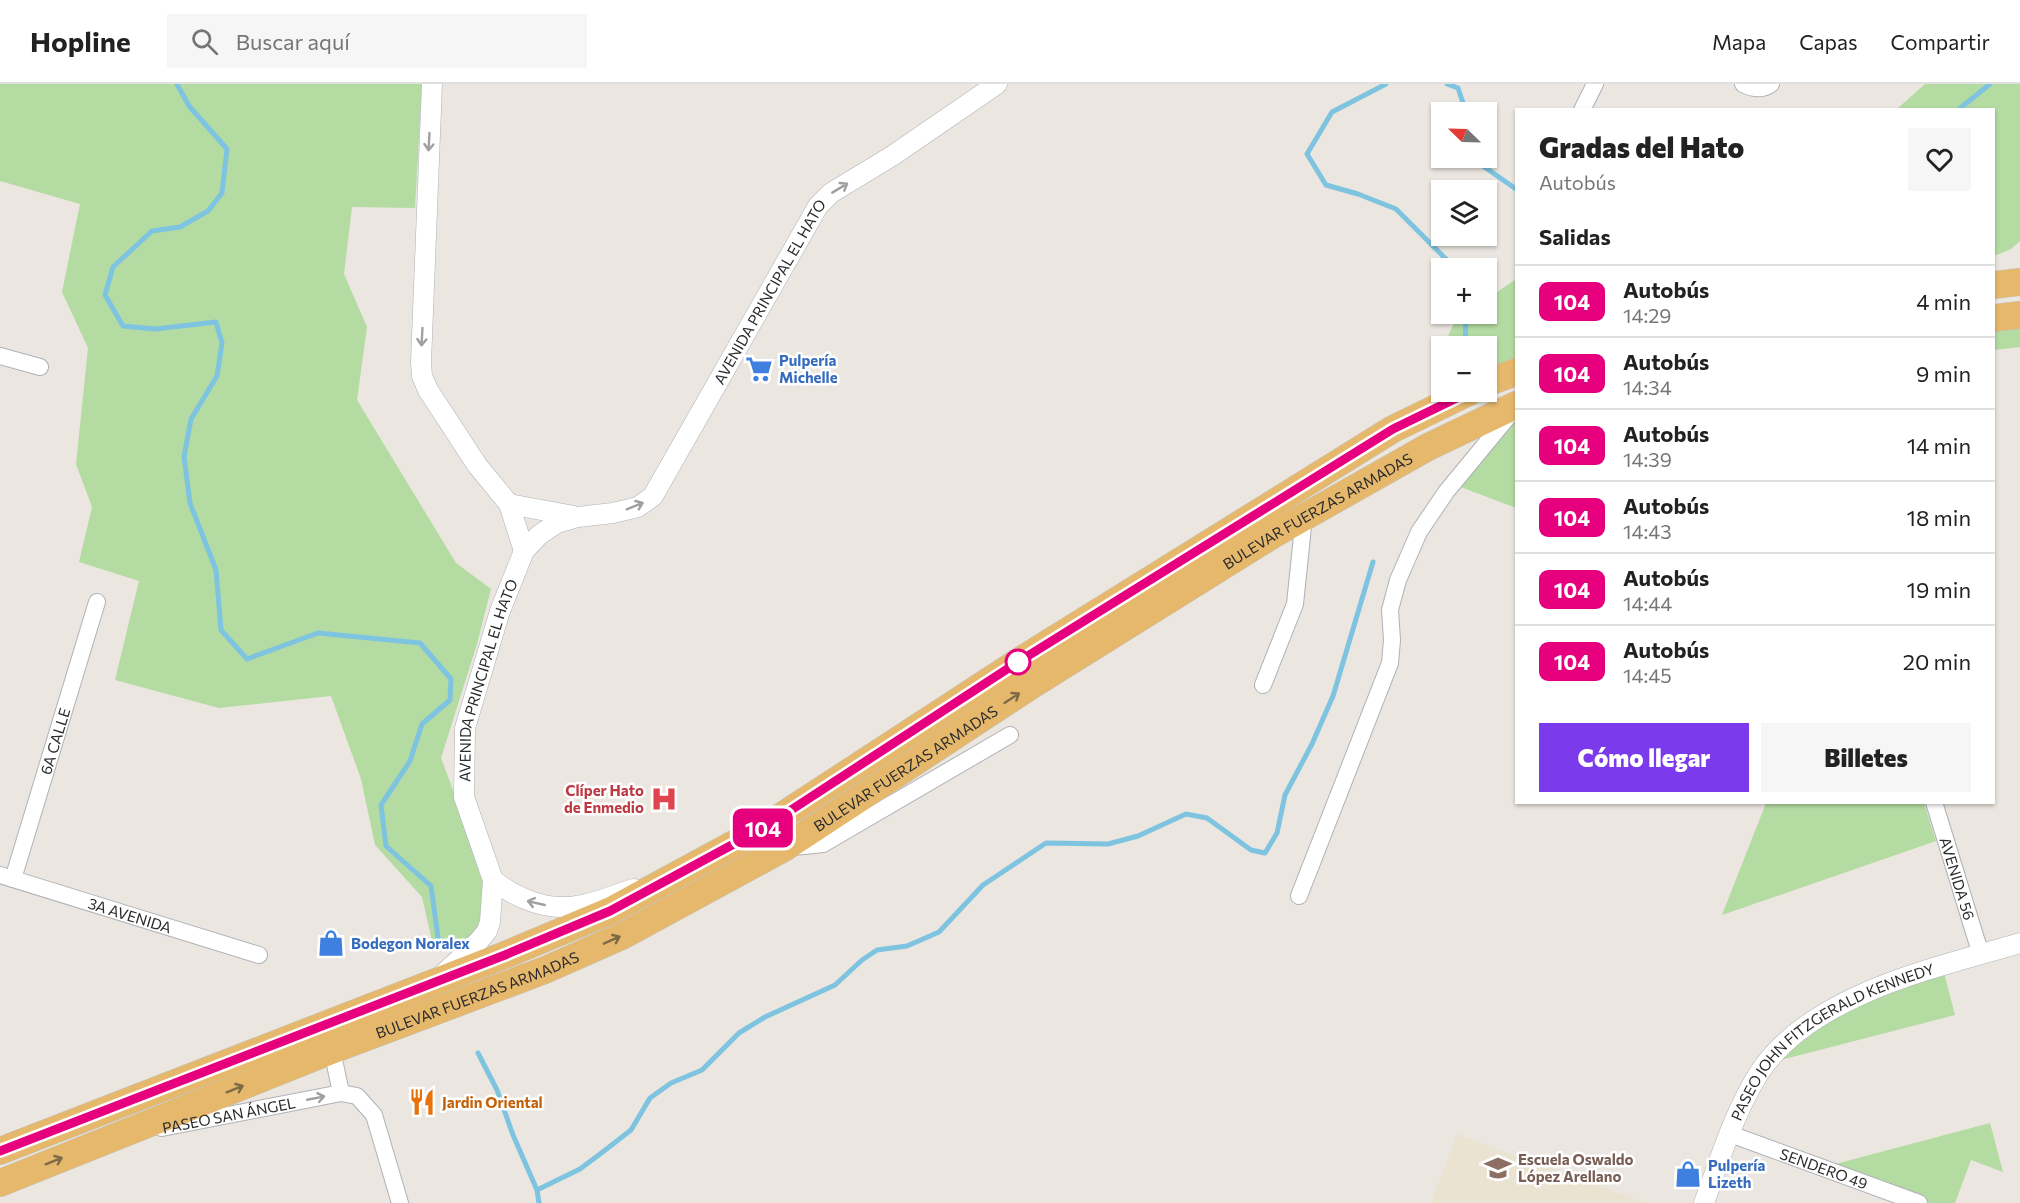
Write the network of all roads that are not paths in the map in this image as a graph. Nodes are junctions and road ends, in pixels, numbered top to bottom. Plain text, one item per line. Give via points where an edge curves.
1 (432, 84) edge
2 (997, 84) edge
3 (1595, 84) edge
4 (1743, 84) edge
5 (1771, 84) edge
6 (1583, 108) edge
7 (2020, 282) edge
8 (1995, 285) edge
9 (2020, 315) edge
10 (1995, 318) edge
11 (0, 356) edge
12 (40, 367) dead end
13 (1515, 372) edge
14 (1497, 379) edge
15 (1448, 402) edge
16 (1515, 406) edge
17 (1515, 407) edge
18 (509, 504) junction
19 (578, 517) junction
20 (1304, 517) junction
21 (524, 551) junction
22 (97, 602) dead end
23 (1263, 685) dead end
24 (1010, 735) dead end
25 (1935, 804) edge
26 (784, 848) junction
27 (6, 877) edge
28 (674, 877) junction
29 (493, 880) junction
30 (1299, 896) dead end
31 (2020, 943) edge
32 (260, 955) dead end
33 (1980, 955) junction
34 (435, 981) junction
35 (332, 1050) junction
36 (341, 1093) junction
37 (1730, 1134) junction
38 (114, 1137) junction
39 (0, 1151) edge
40 (0, 1183) edge
41 (400, 1203) edge
42 (1704, 1203) edge
43 (1918, 1203) edge

1 -> 18 street via 422,376 477,465
19 -> 2 street, AVENIDA PRINCIPAL EL HATO via 638,507 653,496 818,206
3 - 6 street
4 - 5 street via 1765,89
7 - 8 highway
9 - 10 highway
11 - 12 street
13 - 14 highway
15 - 28 highway, BULEVAR FUERZAS ARMADAS via 1393,429 1018,662 765,827
16 - 20 highway, BULEVAR FUERZAS ARMADAS via 1428,447
17 - 30 street via 1419,532 1390,610 1390,663
18 - 19 street, AVENIDA PRINCIPAL EL HATO
18 - 21 street
19 - 21 street, AVENIDA PRINCIPAL EL HATO via 557,523
20 - 23 street via 1294,604
26 -> 20 highway, BULEVAR FUERZAS ARMADAS via 1035,683
21 - 29 street, AVENIDA PRINCIPAL EL HATO via 500,611 465,728 464,797
22 - 27 street, 6A CALLE
24 - 26 street via 823,844
25 - 33 street, AVENIDA 56
35 -> 26 highway, BULEVAR FUERZAS ARMADAS via 545,970 622,936
27 - 32 street, 3A AVENIDA
28 -> 29 street via 575,907 524,900
28 - 34 highway, BULEVAR FUERZAS ARMADAS via 610,911
29 - 34 street, AVENIDA PRINCIPAL EL HATO via 487,931
31 - 33 street, PASEO JOHN FITZGERALD KENNEDY
33 - 37 street, PASEO JOHN FITZGERALD KENNEDY via 1884,984 1828,1010 1787,1041 1761,1071
34 - 39 highway, BULEVAR FUERZAS ARMADAS
35 - 36 street
38 -> 35 highway, BULEVAR FUERZAS ARMADAS
38 -> 36 street, PASEO SAN ÁNGEL
36 - 41 street via 357,1096 375,1115
37 - 42 street, PASEO JOHN FITZGERALD KENNEDY
37 - 43 street, SENDERO 49
40 -> 38 highway, BULEVAR FUERZAS ARMADAS

